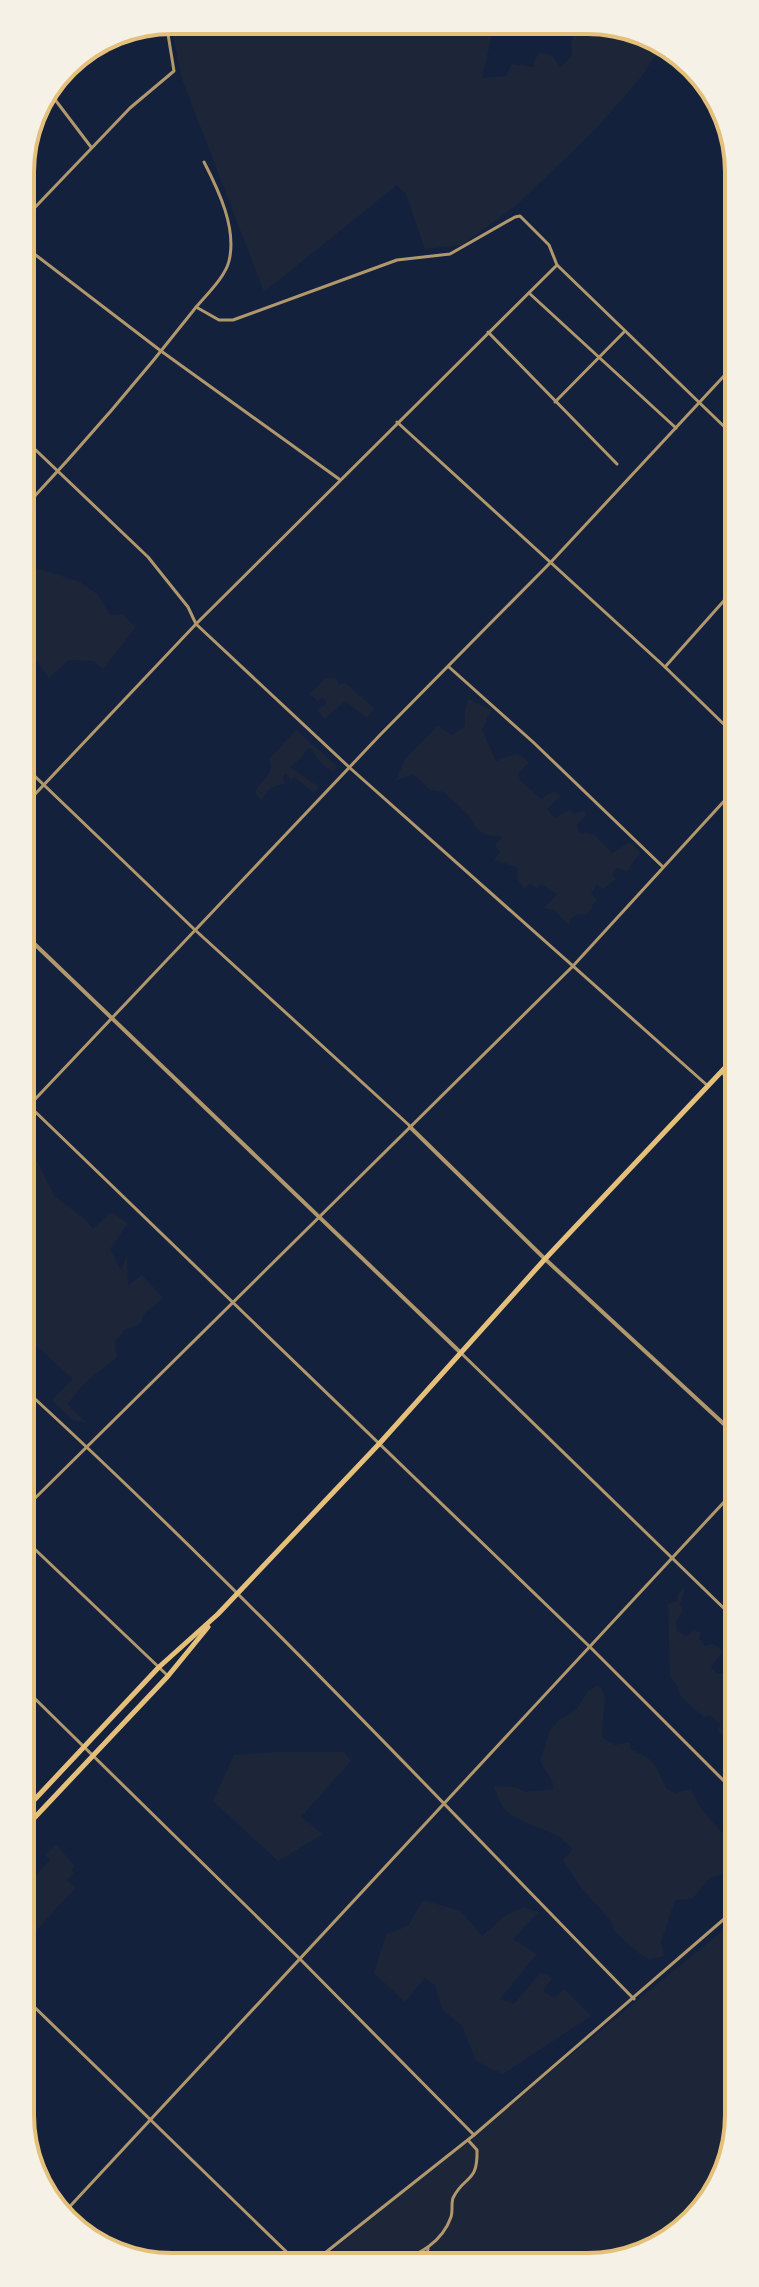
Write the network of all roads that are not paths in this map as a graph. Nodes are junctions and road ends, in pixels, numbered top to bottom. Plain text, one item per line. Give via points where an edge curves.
1 (168, 34) edge
2 (55, 100) edge
3 (91, 147) junction
4 (204, 162) dead end
5 (34, 208) edge
6 (34, 254) edge
7 (557, 265) junction
8 (529, 293) junction
9 (196, 307) junction
10 (625, 331) junction
11 (488, 332) junction
12 (161, 351) junction
13 (598, 358) junction
14 (725, 375) edge
15 (555, 402) junction
16 (699, 403) junction
17 (397, 422) junction
18 (676, 428) junction
19 (725, 428) edge
20 (34, 449) edge
21 (617, 464) dead end
22 (58, 472) junction
23 (339, 479) junction
24 (34, 497) edge
25 (551, 562) junction
26 (725, 600) edge
27 (196, 624) junction
28 (449, 667) junction
29 (665, 667) junction
30 (725, 725) edge
31 (350, 768) junction
32 (34, 776) edge
33 (44, 786) junction
34 (34, 796) edge
35 (725, 800) edge
36 (664, 867) junction
37 (194, 929) junction
38 (34, 944) edge
39 (573, 966) junction
40 (109, 1018) junction
41 (725, 1068) edge
42 (721, 1072) junction
43 (725, 1076) edge
44 (709, 1086) junction
45 (34, 1099) edge
46 (34, 1111) edge
47 (410, 1127) junction
48 (318, 1217) junction
49 (545, 1259) junction
50 (234, 1302) junction
51 (461, 1353) junction
52 (34, 1398) edge
53 (725, 1425) edge
54 (379, 1444) junction
55 (88, 1447) junction
56 (34, 1499) edge
57 (725, 1501) edge
58 (34, 1548) edge
59 (672, 1558) junction
60 (237, 1594) junction
61 (725, 1609) edge
62 (218, 1614) junction
63 (589, 1646) junction
64 (159, 1667) junction
65 (168, 1676) junction
66 (34, 1698) edge
67 (85, 1747) junction
68 (94, 1755) junction
69 (725, 1782) edge
70 (34, 1800) edge
71 (442, 1803) junction
72 (34, 1818) edge
73 (725, 1918) edge
74 (298, 1957) junction
75 (634, 1999) junction
76 (34, 2007) edge
77 (150, 2122) junction
78 (474, 2135) junction
79 (468, 2140) junction
80 (69, 2207) edge
81 (428, 2249) junction
82 (287, 2253) edge
83 (325, 2253) edge
84 (419, 2253) edge
85 (427, 2253) edge

1 - 3 street via 174,71
2 - 3 street
3 - 5 street
4 - 9 street via 218,190 232,247 228,266
6 - 12 street
7 - 8 street
7 - 9 street via 549,245 518,216 450,254 397,260 233,320 219,320
7 - 10 street
8 - 11 street
8 - 13 street
9 - 12 street
10 - 13 street
10 - 16 street
11 - 15 street
11 - 17 street
12 - 22 street
12 - 23 street
13 - 15 street
13 - 18 street
14 - 16 street
15 - 21 street
16 - 18 street
16 - 19 street
17 - 23 street
17 - 25 street
18 - 25 street
20 - 22 street
22 - 24 street
22 - 27 street via 148,557
23 - 27 street
25 - 28 street
25 - 29 street
26 - 29 street
27 - 31 street
27 - 33 street
28 - 31 street
28 - 36 street
29 - 30 street
31 - 37 street
31 - 39 street
32 - 33 street
33 - 34 street
33 - 37 street
35 - 36 street
36 - 39 street
37 - 40 street
37 - 47 street
38 - 40 street
39 - 44 street
39 - 47 street
40 - 45 street
40 - 48 street
41 - 42 main road
42 - 43 street
42 - 44 main road
44 - 49 main road
46 - 50 street
47 - 48 street
47 - 49 street
48 - 50 street
48 - 51 street
49 - 51 main road
49 - 53 street
50 - 54 street
50 - 55 street
51 - 54 main road
51 - 59 street
52 - 55 street
54 - 60 main road
54 - 63 street
55 - 56 street
55 - 60 street
57 - 59 street
58 - 64 street
59 - 61 street
59 - 63 street
60 - 62 main road
60 - 71 street
62 - 64 main road
62 - 65 main road
63 - 69 street
63 - 71 street
64 - 65 street
64 - 67 main road
65 - 68 main road
66 - 67 street
67 - 68 street
67 - 70 main road
68 - 72 main road
68 - 74 street
71 - 74 street
71 - 75 street
73 - 75 street
74 - 77 street
74 - 78 street
75 - 78 street
76 - 77 street
77 - 80 street
77 - 82 street
78 - 79 street
79 - 81 street via 477,2150 478,2166 453,2199 451,2217
79 - 83 street
81 - 84 street
81 - 85 street

